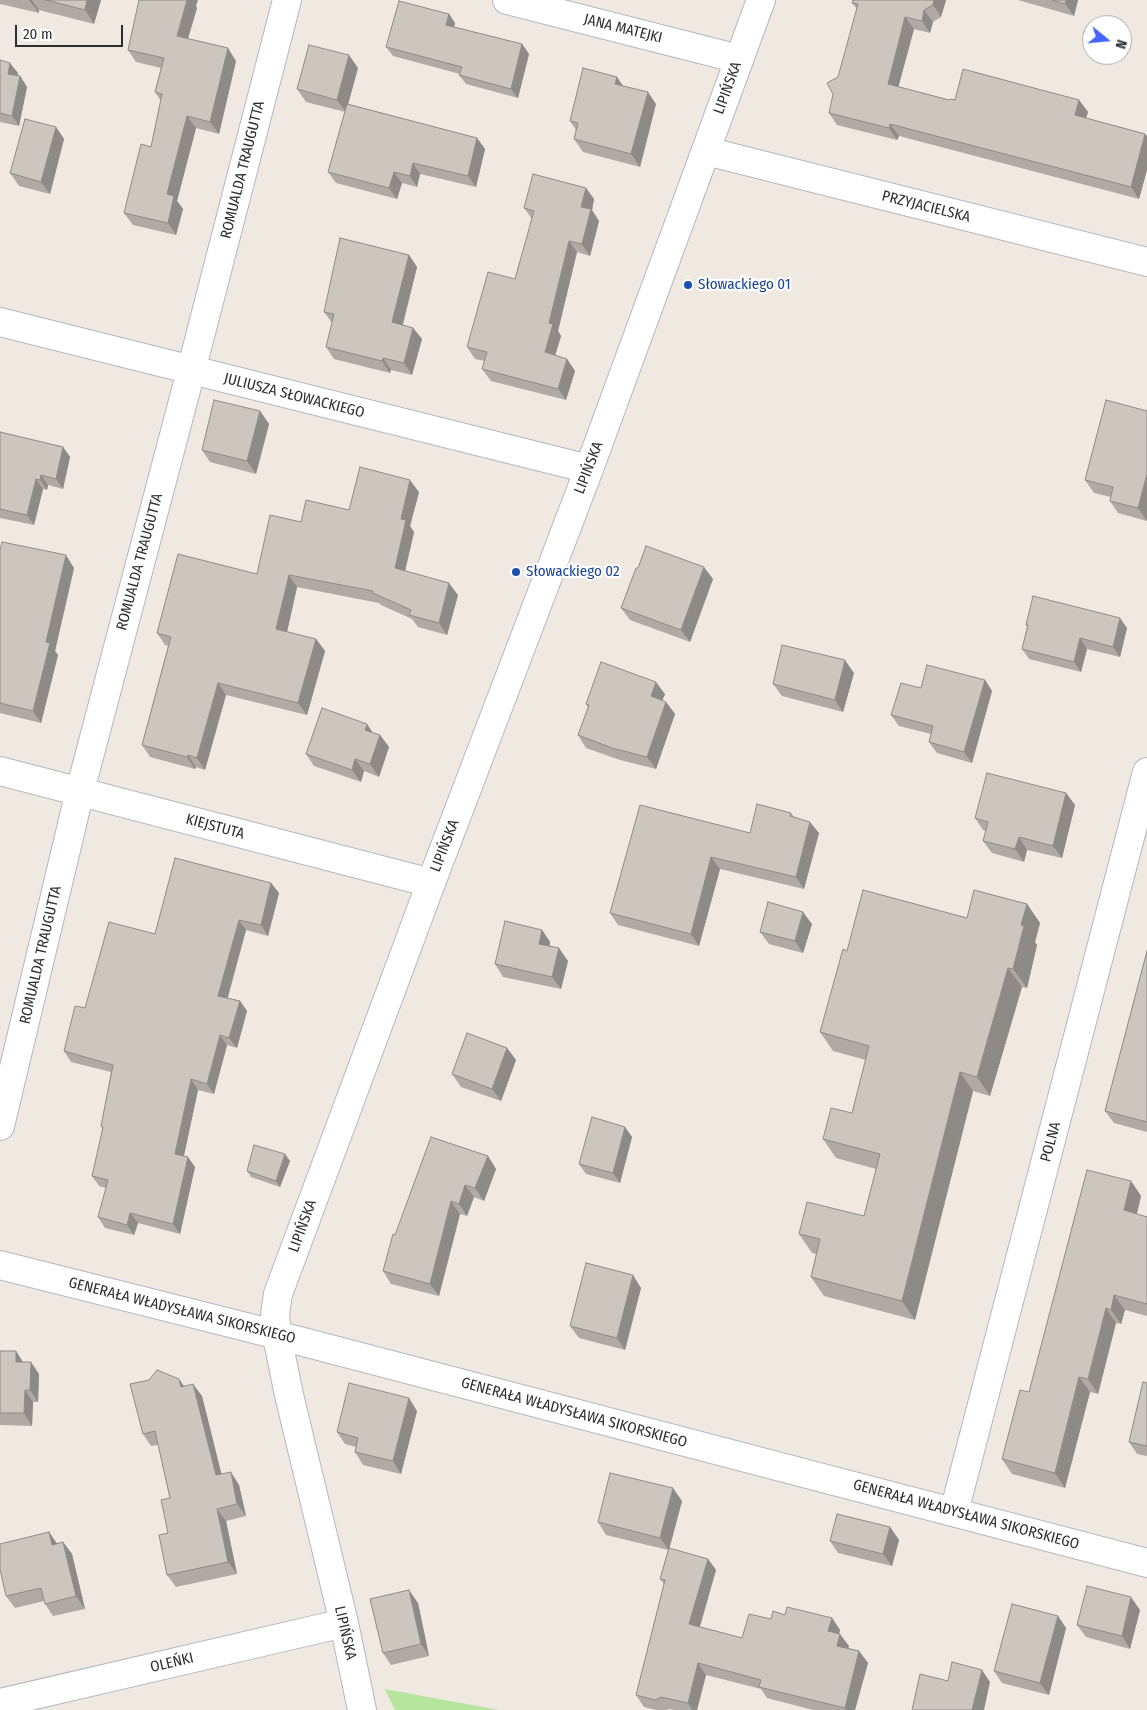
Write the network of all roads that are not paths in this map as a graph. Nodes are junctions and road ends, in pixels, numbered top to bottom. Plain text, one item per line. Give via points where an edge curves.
1 (287, 0) edge
2 (507, 0) edge
3 (761, 0) edge
4 (739, 58) junction
5 (706, 151) junction
6 (1147, 262) edge
7 (0, 322) edge
8 (191, 371) junction
9 (588, 469) junction
10 (0, 771) edge
11 (1147, 772) edge
12 (80, 791) junction
13 (431, 883) junction
14 (0, 1126) edge
15 (0, 1265) edge
16 (277, 1336) junction
17 (954, 1512) junction
18 (1147, 1563) edge
19 (344, 1623) junction
20 (0, 1703) edge
21 (362, 1710) edge

1 - 8 street, ROMUALDA TRAUGUTTA
2 - 4 street, JANA MATEJKI
3 - 4 street, LIPIŃSKA
4 - 5 street, LIPIŃSKA
5 - 6 street, PRZYJACIELSKA
5 - 9 street, LIPIŃSKA
7 - 8 street, JULIUSZA SŁOWACKIEGO
8 - 9 street, JULIUSZA SŁOWACKIEGO
8 - 12 street, ROMUALDA TRAUGUTTA
9 - 13 street, LIPIŃSKA
10 - 12 street, KIEJSTUTA
11 - 17 street, POLNA
12 - 13 street, KIEJSTUTA
12 - 14 street, ROMUALDA TRAUGUTTA
13 - 16 street, LIPIŃSKA via 278,1294 275,1314
15 - 16 street, GENERAŁA WŁADYSŁAWA SIKORSKIEGO
16 - 17 street, GENERAŁA WŁADYSŁAWA SIKORSKIEGO
16 - 19 street, LIPIŃSKA
17 - 18 street, GENERAŁA WŁADYSŁAWA SIKORSKIEGO
19 - 20 street, OLEŃKI
19 - 21 street, LIPIŃSKA

